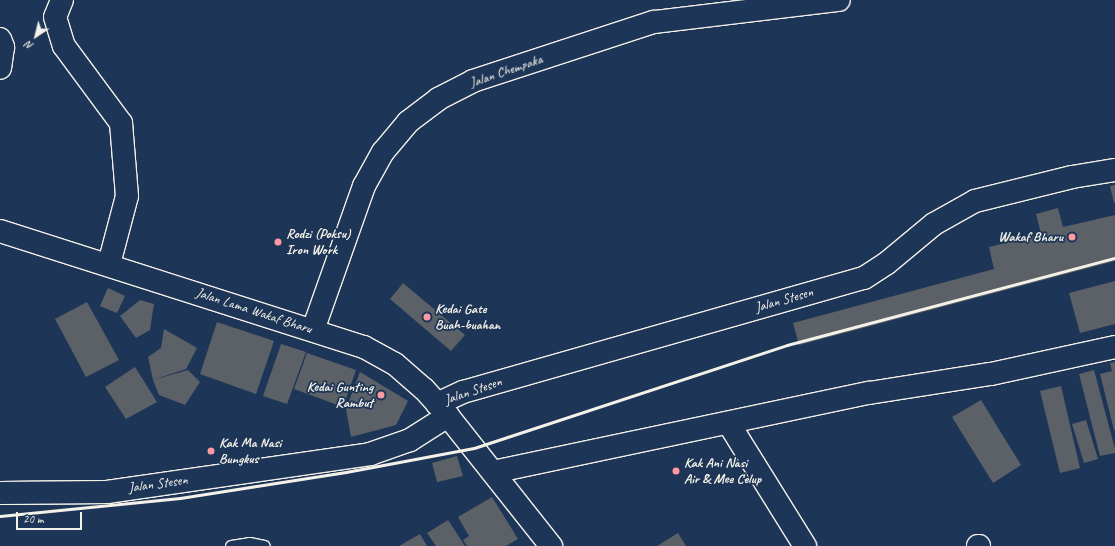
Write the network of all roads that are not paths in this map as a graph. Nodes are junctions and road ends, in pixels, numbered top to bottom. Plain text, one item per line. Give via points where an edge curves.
1 (62, 0) edge
2 (839, 0) edge
3 (0, 39) edge
4 (0, 68) edge
5 (1115, 170) edge
6 (0, 231) edge
7 (109, 264) junction
8 (313, 330) junction
9 (1115, 347) edge
10 (442, 410) junction
11 (729, 424) junction
12 (493, 472) junction
13 (0, 493) edge
14 (231, 546) edge
15 (264, 546) edge
16 (551, 546) edge
17 (804, 546) edge

1 - 7 street via 55,17 64,46 121,123 127,196
2 - 8 street, Jalan Chempaka via 654,22 473,81 438,99 408,122 383,152 364,186
3 - 4 street via 3,47
5 - 10 street, Jalan Stesen via 1072,177 975,200 934,224 898,255 864,278 462,392
6 - 7 street, Jalan Lama Wakaf Bharu
7 - 8 street, Jalan Lama Wakaf Bharu
8 - 10 street, Jalan Lama Wakaf Bharu via 364,347 395,364
9 - 11 street via 991,374 869,393
10 - 12 street, Jalan Lama Wakaf Bharu
10 - 13 street, Jalan Stesen via 410,440 370,454 107,492
11 - 12 street
11 - 17 street
12 - 16 street, Jalan Lama Wakaf Bharu
14 - 15 lane via 249,543

